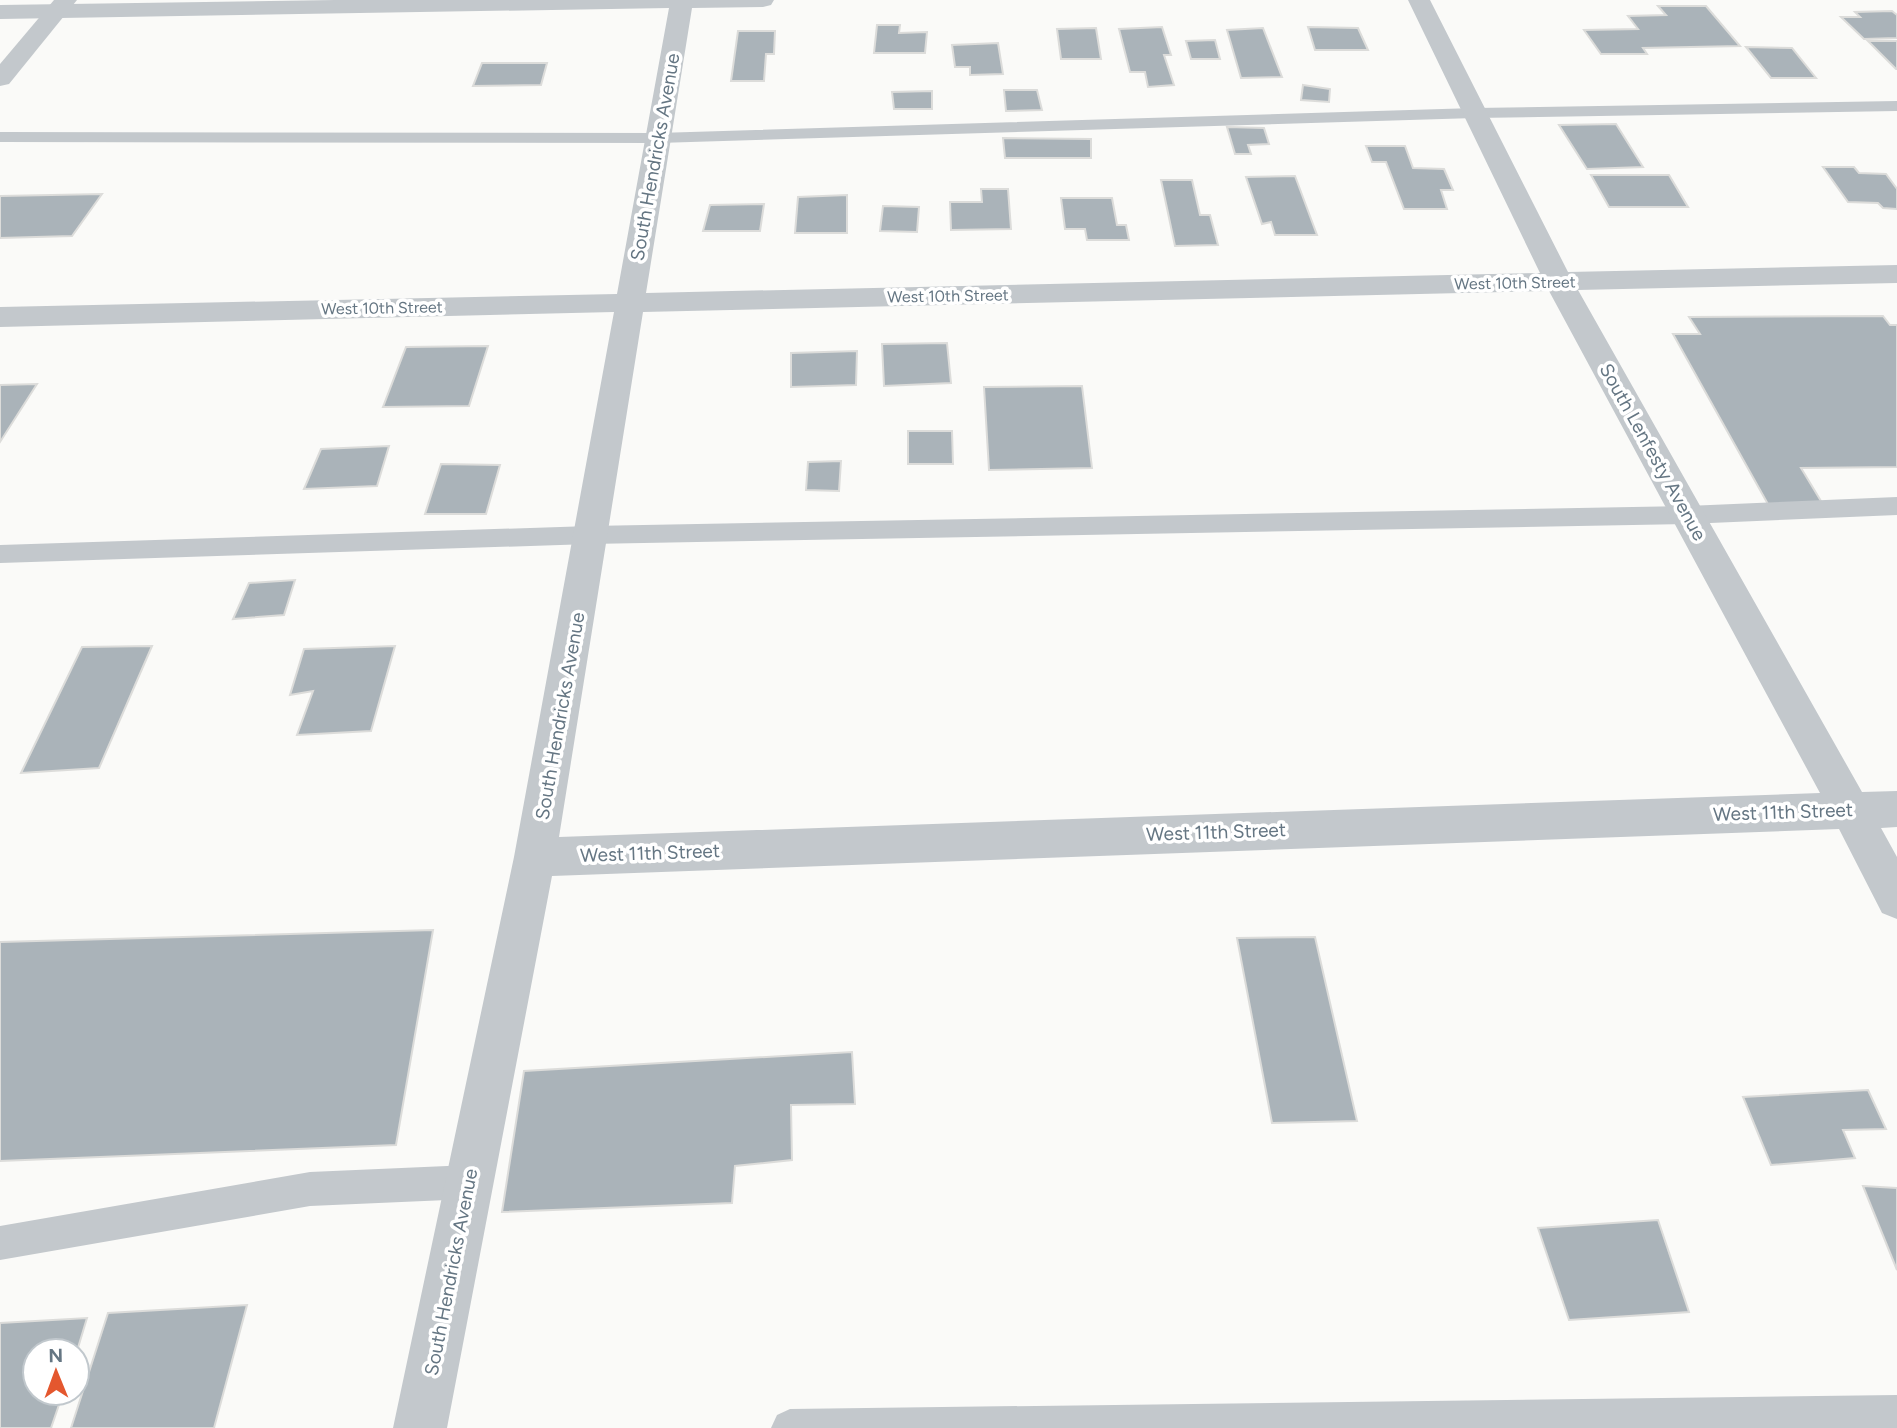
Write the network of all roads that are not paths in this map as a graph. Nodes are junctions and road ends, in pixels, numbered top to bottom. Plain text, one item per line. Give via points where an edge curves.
1 (763, 0) edge
2 (1419, 0) edge
3 (682, 1) edge
4 (61, 5) edge
5 (0, 12) edge
6 (0, 79) edge
7 (1897, 106) edge
8 (1475, 113) junction
9 (0, 137) edge
10 (658, 138) junction
11 (1897, 274) edge
12 (1559, 282) junction
13 (629, 303) junction
14 (0, 317) edge
15 (1897, 506) edge
16 (1687, 515) junction
17 (590, 535) junction
18 (0, 554) edge
19 (1850, 809) junction
20 (1897, 809) edge
21 (536, 857) junction
22 (1897, 899) edge
23 (470, 1182) junction
24 (0, 1242) edge
25 (1897, 1414) edge
26 (420, 1428) edge
27 (790, 1428) edge

1 - 3 street
2 - 8 street, South Lenfesty Avenue
3 - 4 street
3 - 10 street, South Hendricks Avenue
4 - 5 street
4 - 6 street
7 - 8 lane
8 - 10 lane
8 - 12 street, South Lenfesty Avenue
9 - 10 lane
10 - 13 street, South Hendricks Avenue
11 - 12 street, West 10th Street
12 - 13 street, West 10th Street
12 - 16 street, South Lenfesty Avenue
13 - 14 street, West 10th Street
13 - 17 street, South Hendricks Avenue
15 - 16 lane
16 - 17 lane
16 - 19 street, South Lenfesty Avenue
17 - 18 lane
17 - 21 street, South Hendricks Avenue
19 - 20 street, West 11th Street
19 - 21 street, West 11th Street
19 - 22 street, South Lenfesty Avenue
21 - 23 street, South Hendricks Avenue
23 - 24 lane via 310,1189
23 - 26 street, South Hendricks Avenue
25 - 27 lane

